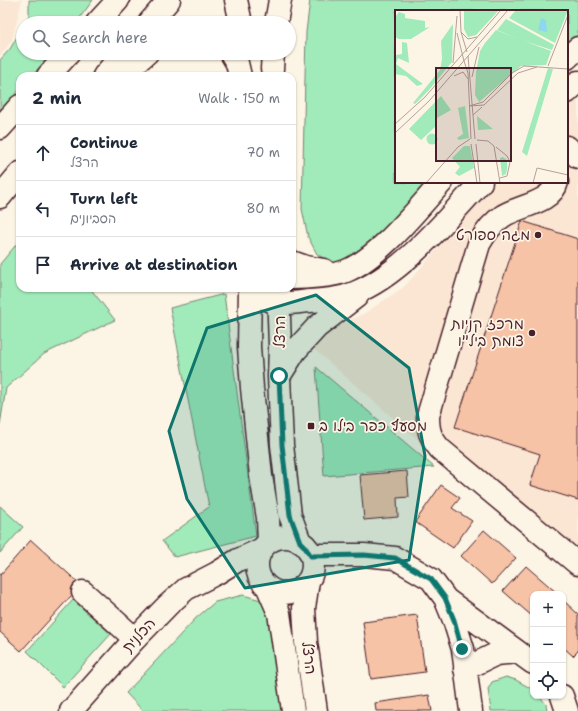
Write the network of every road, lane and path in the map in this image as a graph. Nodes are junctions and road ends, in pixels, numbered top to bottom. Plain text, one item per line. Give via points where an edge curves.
1 (169, 0) edge
2 (236, 0) edge
3 (268, 0) edge
4 (280, 0) edge
5 (155, 16) edge
6 (240, 16) edge
7 (269, 16) edge
8 (277, 16) edge
9 (578, 48) edge
10 (568, 57) edge
11 (63, 60) edge
12 (117, 60) edge
13 (139, 60) edge
14 (235, 60) edge
15 (244, 60) edge
16 (52, 72) edge
17 (107, 72) edge
18 (126, 72) edge
19 (239, 72) edge
20 (243, 72) edge
21 (578, 82) edge
22 (568, 91) edge
23 (16, 110) edge
24 (0, 128) edge
25 (568, 148) edge
26 (578, 157) edge
27 (16, 178) edge
28 (441, 183) edge
29 (480, 183) edge
30 (557, 183) edge
31 (0, 197) edge
32 (296, 263) edge
33 (345, 271) junction
34 (296, 277) edge
35 (370, 286) junction
36 (253, 292) edge
37 (263, 292) edge
38 (279, 295) edge
39 (279, 376) junction
40 (266, 546) junction
41 (305, 549) junction
42 (578, 564) edge
43 (217, 573) junction
44 (308, 581) junction
45 (266, 586) junction
46 (83, 592) dead end
47 (445, 598) junction
48 (134, 639) junction
49 (525, 657) edge
50 (465, 669) junction
51 (563, 699) edge
52 (71, 711) edge
53 (293, 711) edge
54 (316, 711) edge
55 (471, 711) edge
56 (567, 711) edge

1 - 5 main road
2 - 6 main road
3 - 7 main road
4 - 8 main road
9 - 10 main road
11 - 16 main road
12 - 17 main road
13 - 18 main road
14 - 19 main road
15 - 20 main road
21 - 22 main road
23 - 24 main road
25 - 26 main road
27 - 31 main road
28 - 33 main road via 380,248 361,264
29 - 35 main road via 442,225 388,274
30 - 42 main road via 550,193 540,200 505,214 494,222 479,244 428,416 428,428 440,448
32 - 33 main road via 306,267
33 - 34 main road
35 - 38 main road via 334,299
35 - 39 main road via 317,327 295,351
36 - 40 main road, הרצל via 249,347 261,476 268,518
37 - 38 main road
38 - 39 main road, הרצל
39 - 41 main road, הרצל via 282,445 290,515
40 - 41 main road via 276,539 285,538 293,539
40 - 43 main road, הכלנית
40 - 45 main road via 258,558 257,567 259,576
41 - 44 main road via 313,567
41 - 47 main road via 395,558 431,579
43 - 45 main road via 242,576
43 - 48 main road, הכלנית via 186,589
44 - 45 main road via 302,588 289,592 276,592
44 - 54 main road, הרצל via 304,608 306,642
45 - 53 main road, הרצל via 279,613
46 - 48 main road
47 - 49 main road
47 - 50 main road via 454,620
48 - 52 main road, הכלנית
49 - 50 main road via 496,654
50 - 55 main road
51 - 56 main road

